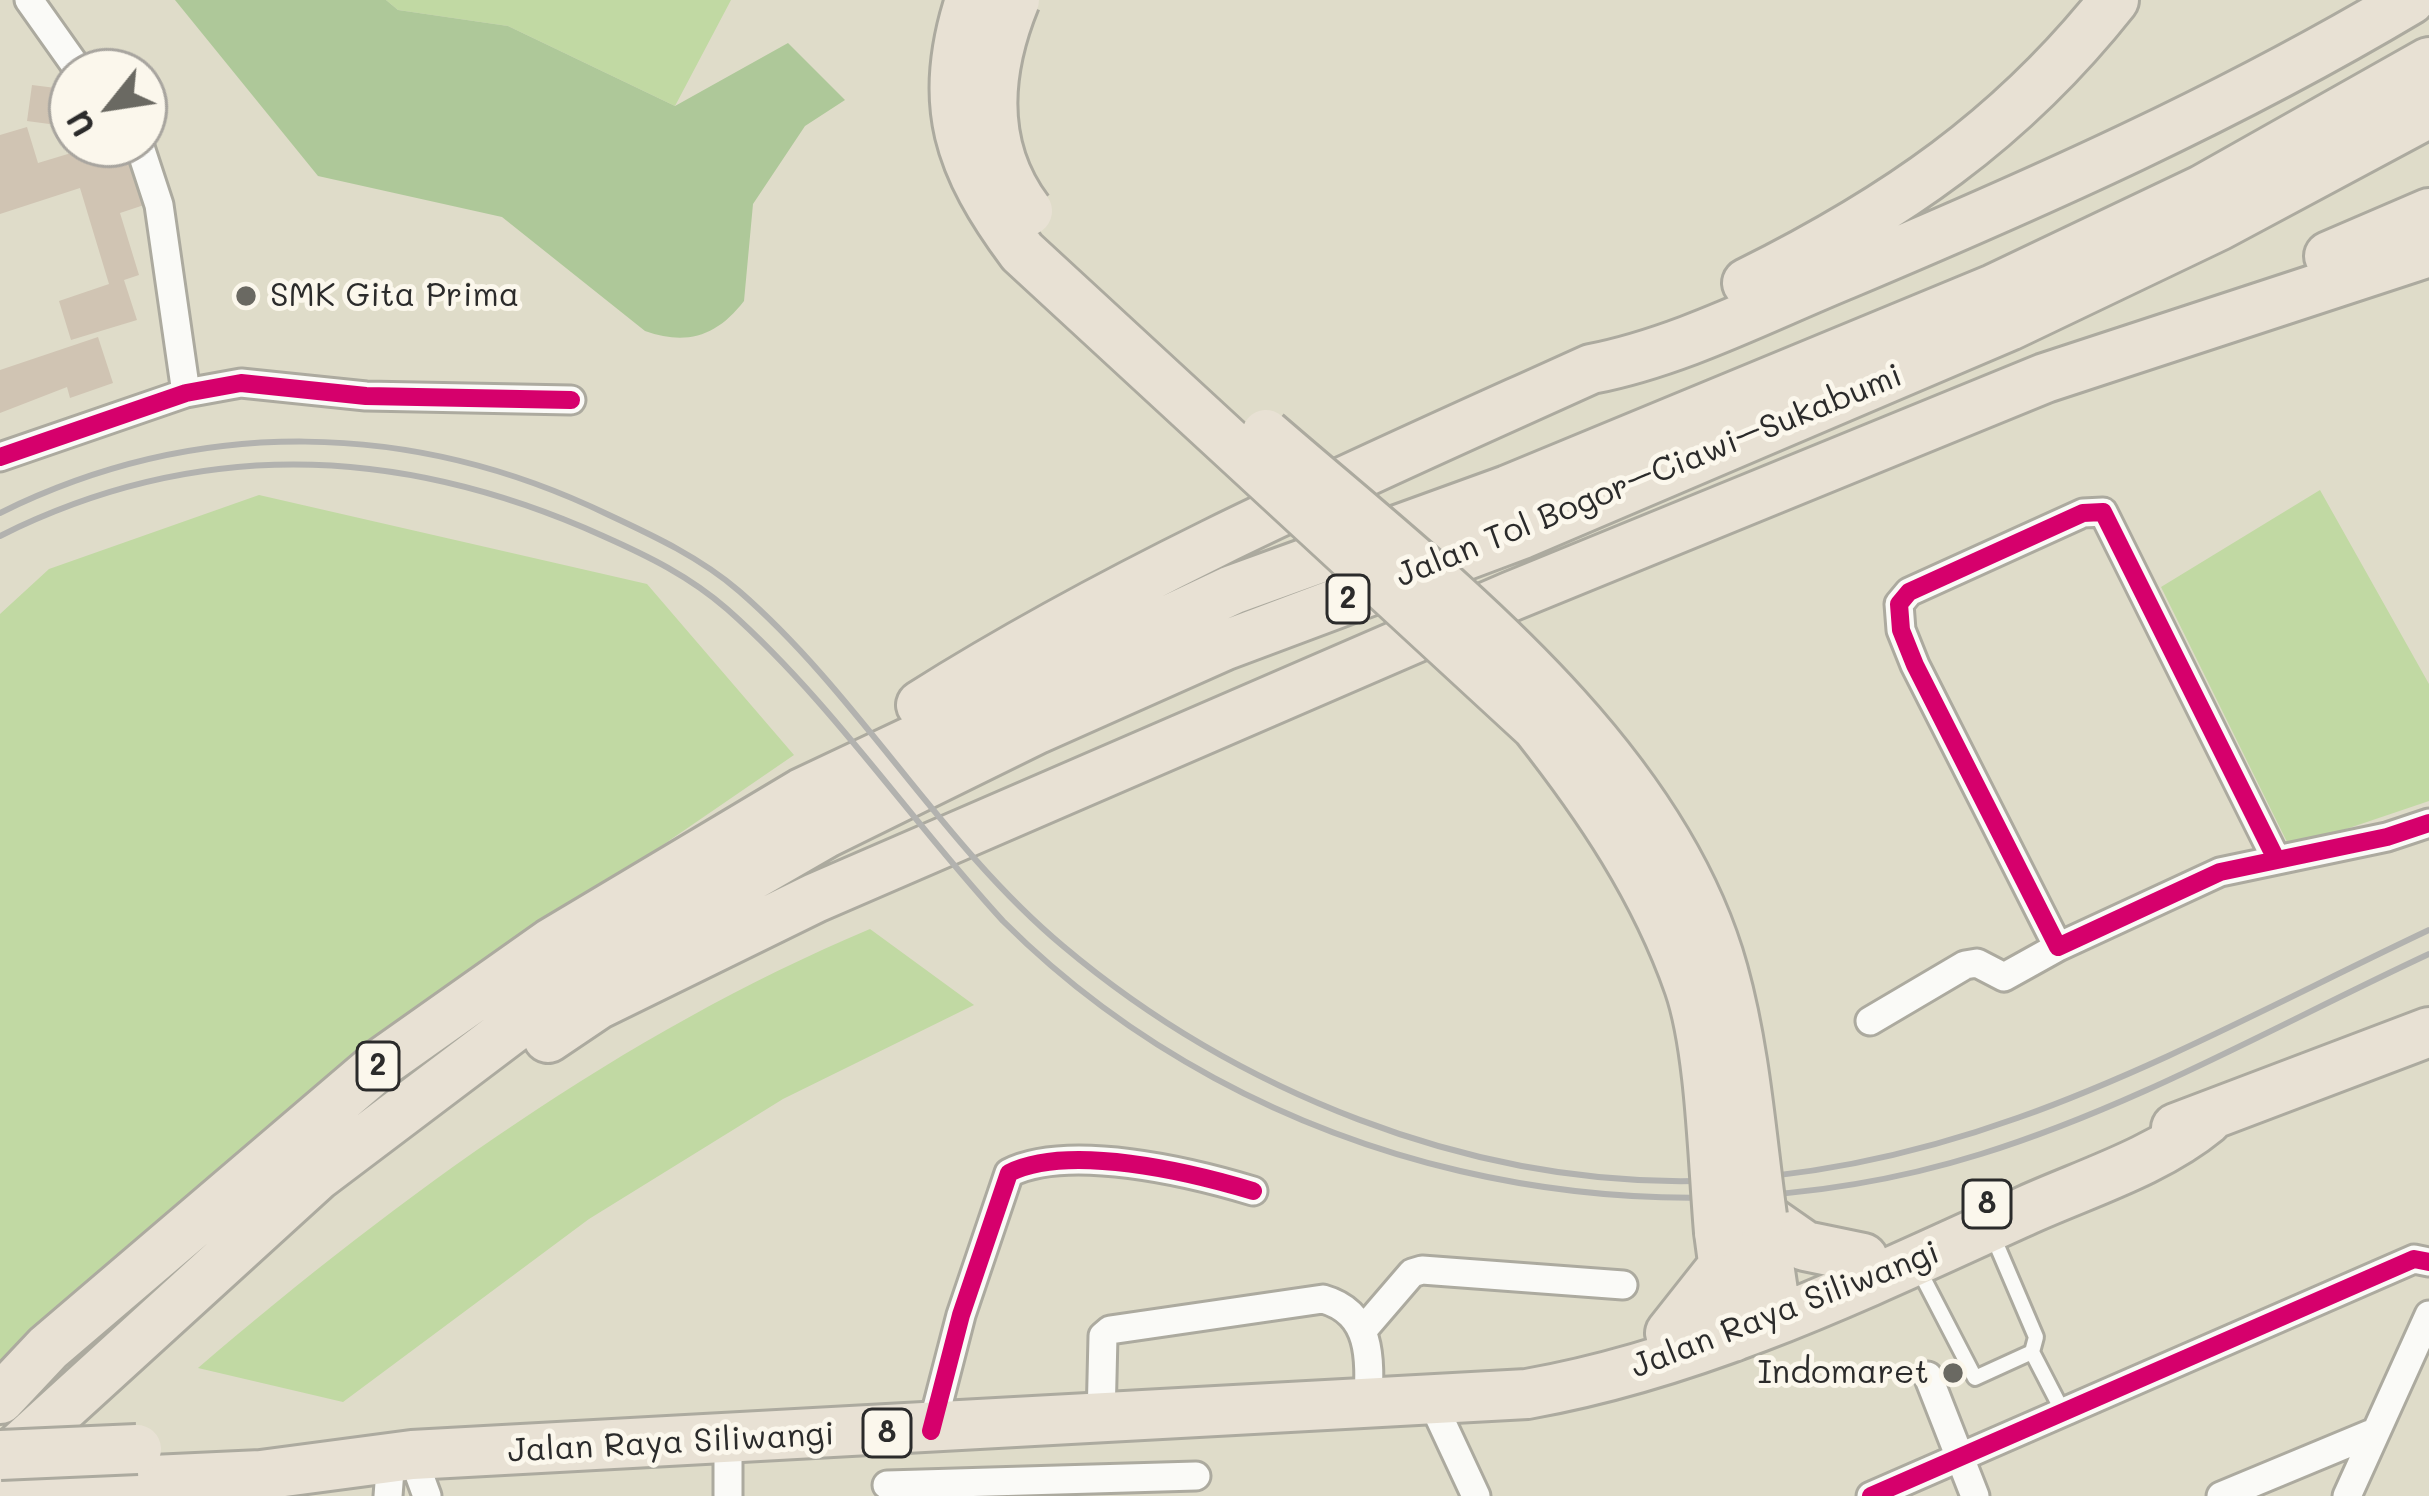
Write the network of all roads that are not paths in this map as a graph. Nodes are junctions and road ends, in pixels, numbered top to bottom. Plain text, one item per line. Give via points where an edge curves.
1 (29, 0) edge
2 (970, 0) edge
3 (1015, 0) edge
4 (2114, 0) edge
5 (2410, 0) edge
6 (63, 48) edge
7 (2429, 62) edge
8 (2429, 113) edge
9 (147, 168) edge
10 (2429, 212) edge
11 (2429, 252) edge
12 (2204, 325) junction
13 (1591, 369) junction
14 (185, 393) junction
15 (571, 400) dead end
16 (0, 457) edge
17 (802, 793) junction
18 (2429, 823) edge
19 (2276, 860) junction
20 (2059, 947) junction
21 (1870, 1021) dead end
22 (2429, 1032) edge
23 (317, 1176) junction
24 (1253, 1191) dead end
25 (1985, 1217) junction
26 (1894, 1254) junction
27 (2429, 1262) edge
28 (1745, 1282) junction
29 (1623, 1285) dead end
30 (2429, 1315) edge
31 (1364, 1330) junction
32 (2032, 1352) junction
33 (1928, 1376) dead end
34 (1409, 1398) junction
35 (0, 1399) edge
36 (2063, 1412) junction
37 (1101, 1420) junction
38 (908, 1432) junction
39 (2374, 1432) junction
40 (728, 1439) junction
41 (0, 1455) edge
42 (1958, 1458) junction
43 (0, 1465) edge
44 (397, 1473) edge
45 (1196, 1476) dead end
46 (162, 1477) edge
47 (0, 1487) edge
48 (888, 1491) edge
49 (728, 1496) edge
50 (1476, 1496) edge
51 (1870, 1496) edge
52 (1975, 1496) edge
53 (2221, 1496) edge
54 (2347, 1496) edge

1 - 6 street
2 - 28 highway, bridge via 952,92 960,145 980,195 1022,252 1491,683 1602,809 1690,990
3 - 28 highway, bridge via 992,69 994,136 1006,174 1047,237 1446,590 1568,710 1642,805 1686,882 1723,970
4 - 13 highway via 2008,114 1938,174 1848,233
5 - 13 highway via 2151,142 1647,356
7 - 17 highway, Jalan Tol Bogor–Ciawi–Sukabumi / 2 via 2202,190 1994,289 1508,490 1232,590
8 - 23 highway, Jalan Tol Bogor–Ciawi–Sukabumi / 2 via 2009,326 1522,534 1223,646 826,833 595,966
9 - 14 street
10 - 12 highway via 2270,285
11 - 12 highway
12 - 23 highway via 2045,378 1512,596 815,898 597,1006 378,1159
13 - 17 highway via 1020,643 853,748
14 - 15 street via 241,383 366,396
14 - 16 street
17 - 35 highway, Jalan Tol Bogor–Ciawi–Sukabumi / 2 via 551,943 384,1061 48,1348
18 - 19 street
19 - 20 street via 2204,878
19 - 20 street via 2113,524 2103,512 2083,513 1909,592 1897,610 1915,665
20 - 21 street via 2003,977 1965,965
22 - 25 highway, Jalan Raya Siliwangi / 8 via 2099,1155
23 - 43 highway, Jalan Tol Bogor–Ciawi–Sukabumi / 2
24 - 38 street via 1073,1160 1009,1173 961,1315
25 - 26 highway, Jalan Raya Siliwangi / 8
25 - 32 lane via 2036,1337
26 - 28 highway, Jalan Raya Siliwangi / 8
26 - 28 highway via 1805,1246
26 - 32 lane via 1976,1378
27 - 36 street via 2414,1259
28 - 34 highway, Jalan Raya Siliwangi / 8 via 1670,1334
28 - 34 highway, Jalan Raya Siliwangi / 8 via 1561,1388
29 - 31 street via 1423,1270
30 - 39 street
31 - 34 street
31 - 37 street via 1342,1304 1322,1299 1119,1327 1102,1336
32 - 36 lane
33 - 42 street
34 - 37 highway, Jalan Raya Siliwangi / 8
34 - 50 street
36 - 42 street
37 - 38 highway, Jalan Raya Siliwangi / 8
38 - 40 highway, Jalan Raya Siliwangi / 8
38 - 48 street
39 - 53 street
39 - 54 street
40 - 44 highway, Jalan Raya Siliwangi / 8
40 - 49 street
41 - 46 highway, Jalan Raya Siliwangi / 8, bridge
42 - 51 street
42 - 52 street
44 - 46 highway, Jalan Raya Siliwangi / 8 via 289,1449
45 - 48 street
46 - 47 highway, Jalan Raya Siliwangi / 8

